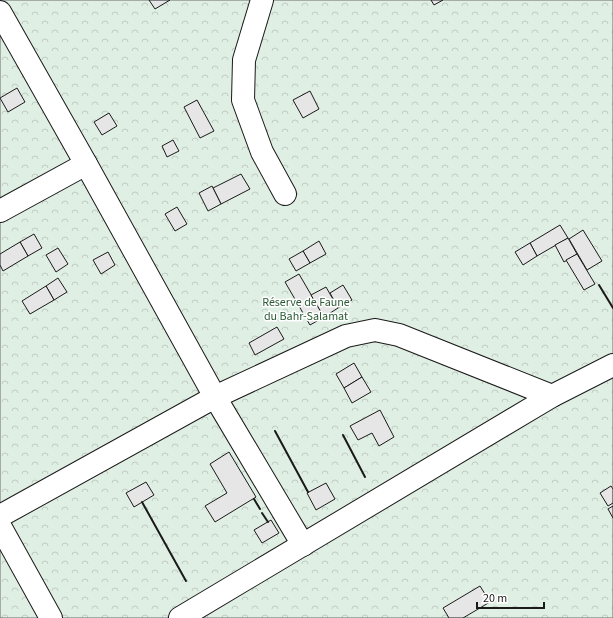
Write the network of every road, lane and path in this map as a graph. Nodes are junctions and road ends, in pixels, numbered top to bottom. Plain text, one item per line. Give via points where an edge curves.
1 (262, 0) edge
2 (0, 12) edge
3 (86, 164) junction
4 (285, 194) dead end
5 (0, 211) edge
6 (613, 364) edge
7 (552, 396) junction
8 (215, 397) junction
9 (0, 516) edge
10 (0, 526) edge
11 (302, 545) junction
12 (51, 618) edge
13 (180, 618) edge

1 - 4 street via 244,60 243,100 262,152
2 - 3 street
3 - 5 street
3 - 8 street
6 - 7 street
7 - 8 street via 399,335 375,330 346,336
7 - 11 street
8 - 9 street
8 - 11 street
10 - 12 street
11 - 13 street

